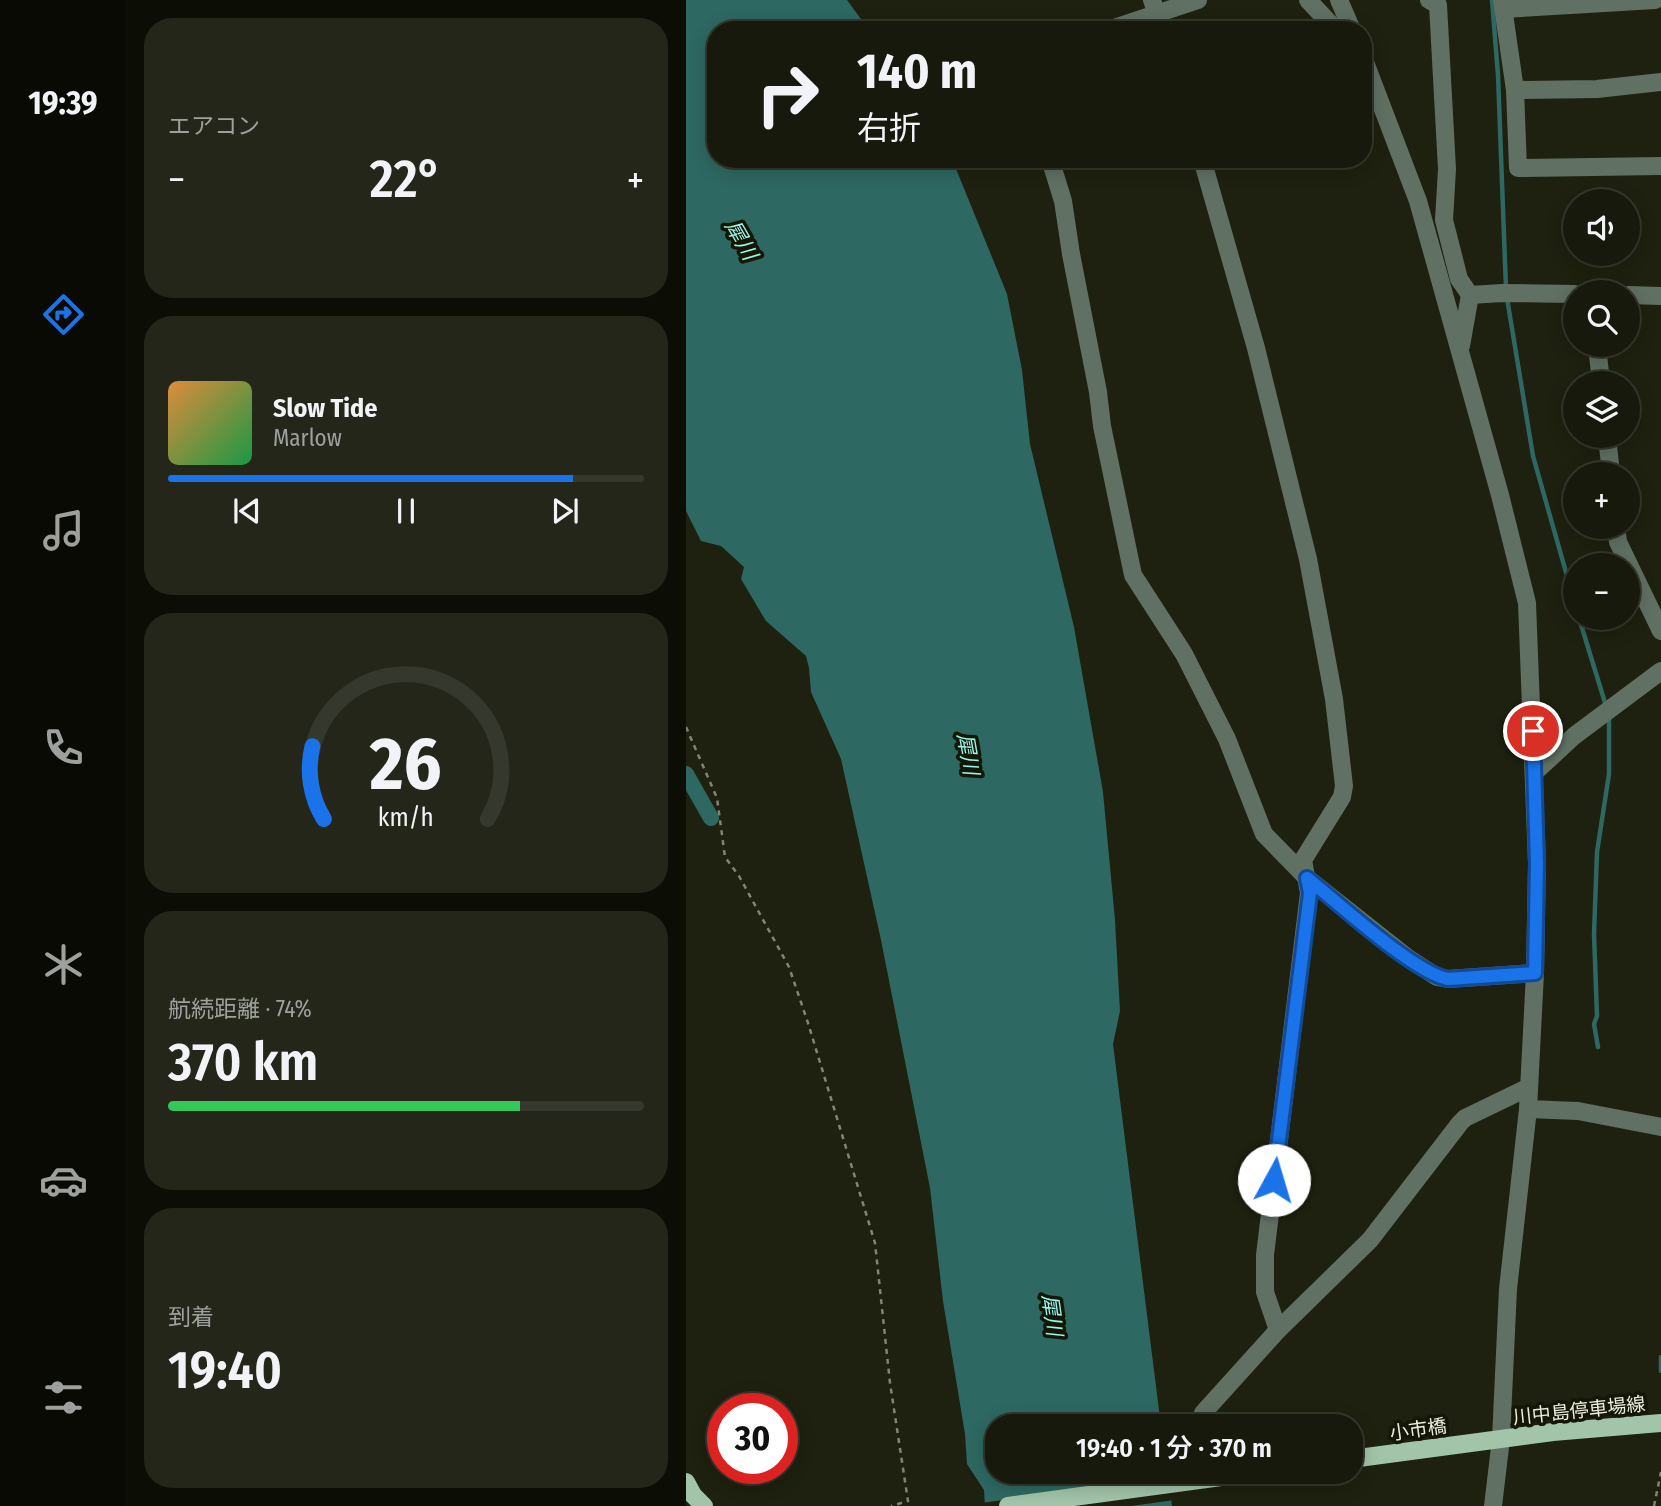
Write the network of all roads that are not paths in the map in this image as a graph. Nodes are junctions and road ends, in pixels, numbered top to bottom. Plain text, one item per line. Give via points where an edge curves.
1 (1198, 0) edge
2 (1308, 0) edge
3 (1339, 0) edge
4 (1429, 0) edge
5 (1657, 0) edge
6 (1502, 5) edge
7 (1661, 7) edge
8 (1157, 14) edge
9 (1136, 21) edge
10 (1328, 21) edge
11 (1348, 21) edge
12 (1372, 81) edge
13 (1661, 82) edge
14 (1515, 90) junction
15 (1661, 166) edge
16 (1053, 168) edge
17 (1205, 168) edge
18 (1563, 294) edge
19 (1470, 295) junction
20 (1640, 295) edge
21 (1661, 296) edge
22 (1460, 354) junction
23 (1618, 539) edge
24 (1661, 631) edge
25 (1661, 671) edge
26 (1534, 774) junction
27 (1307, 878) junction
28 (1535, 973) junction
29 (1529, 1087) junction
30 (1528, 1109) junction
31 (1661, 1127) edge
32 (1278, 1330) junction
33 (1203, 1413) dead end
34 (1661, 1423) edge
35 (1496, 1439) junction
36 (1363, 1457) edge
37 (686, 1482) edge
38 (1170, 1484) edge
39 (704, 1506) edge
40 (1008, 1506) edge
41 (1493, 1506) edge

1 - 8 street
2 - 10 street
3 - 11 street
4 - 19 street via 1438,5 1447,169 1444,220 1459,279
5 - 6 street
5 - 7 street
6 - 14 street
8 - 9 street
12 - 22 street via 1418,201
13 - 14 street
14 - 15 street via 1518,168
16 - 27 street via 1063,201 1133,575 1184,654 1227,739 1264,834
17 - 27 street via 1256,348 1308,559 1334,699 1344,786 1342,797 1303,860
18 - 19 street
19 - 22 street
20 - 21 street
22 - 26 street via 1527,603
23 - 24 street
25 - 26 street via 1574,736
26 - 28 street
27 - 28 street via 1437,977
27 - 32 street via 1310,893 1265,1255 1265,1292
28 - 29 street
29 - 30 street
29 - 32 street via 1465,1118 1370,1240
30 - 31 street via 1578,1111
30 - 35 street
32 - 33 street
34 - 35 main road, 川中島停車場線
35 - 36 main road, 小市橋
35 - 41 street
37 - 39 main road
38 - 40 main road

